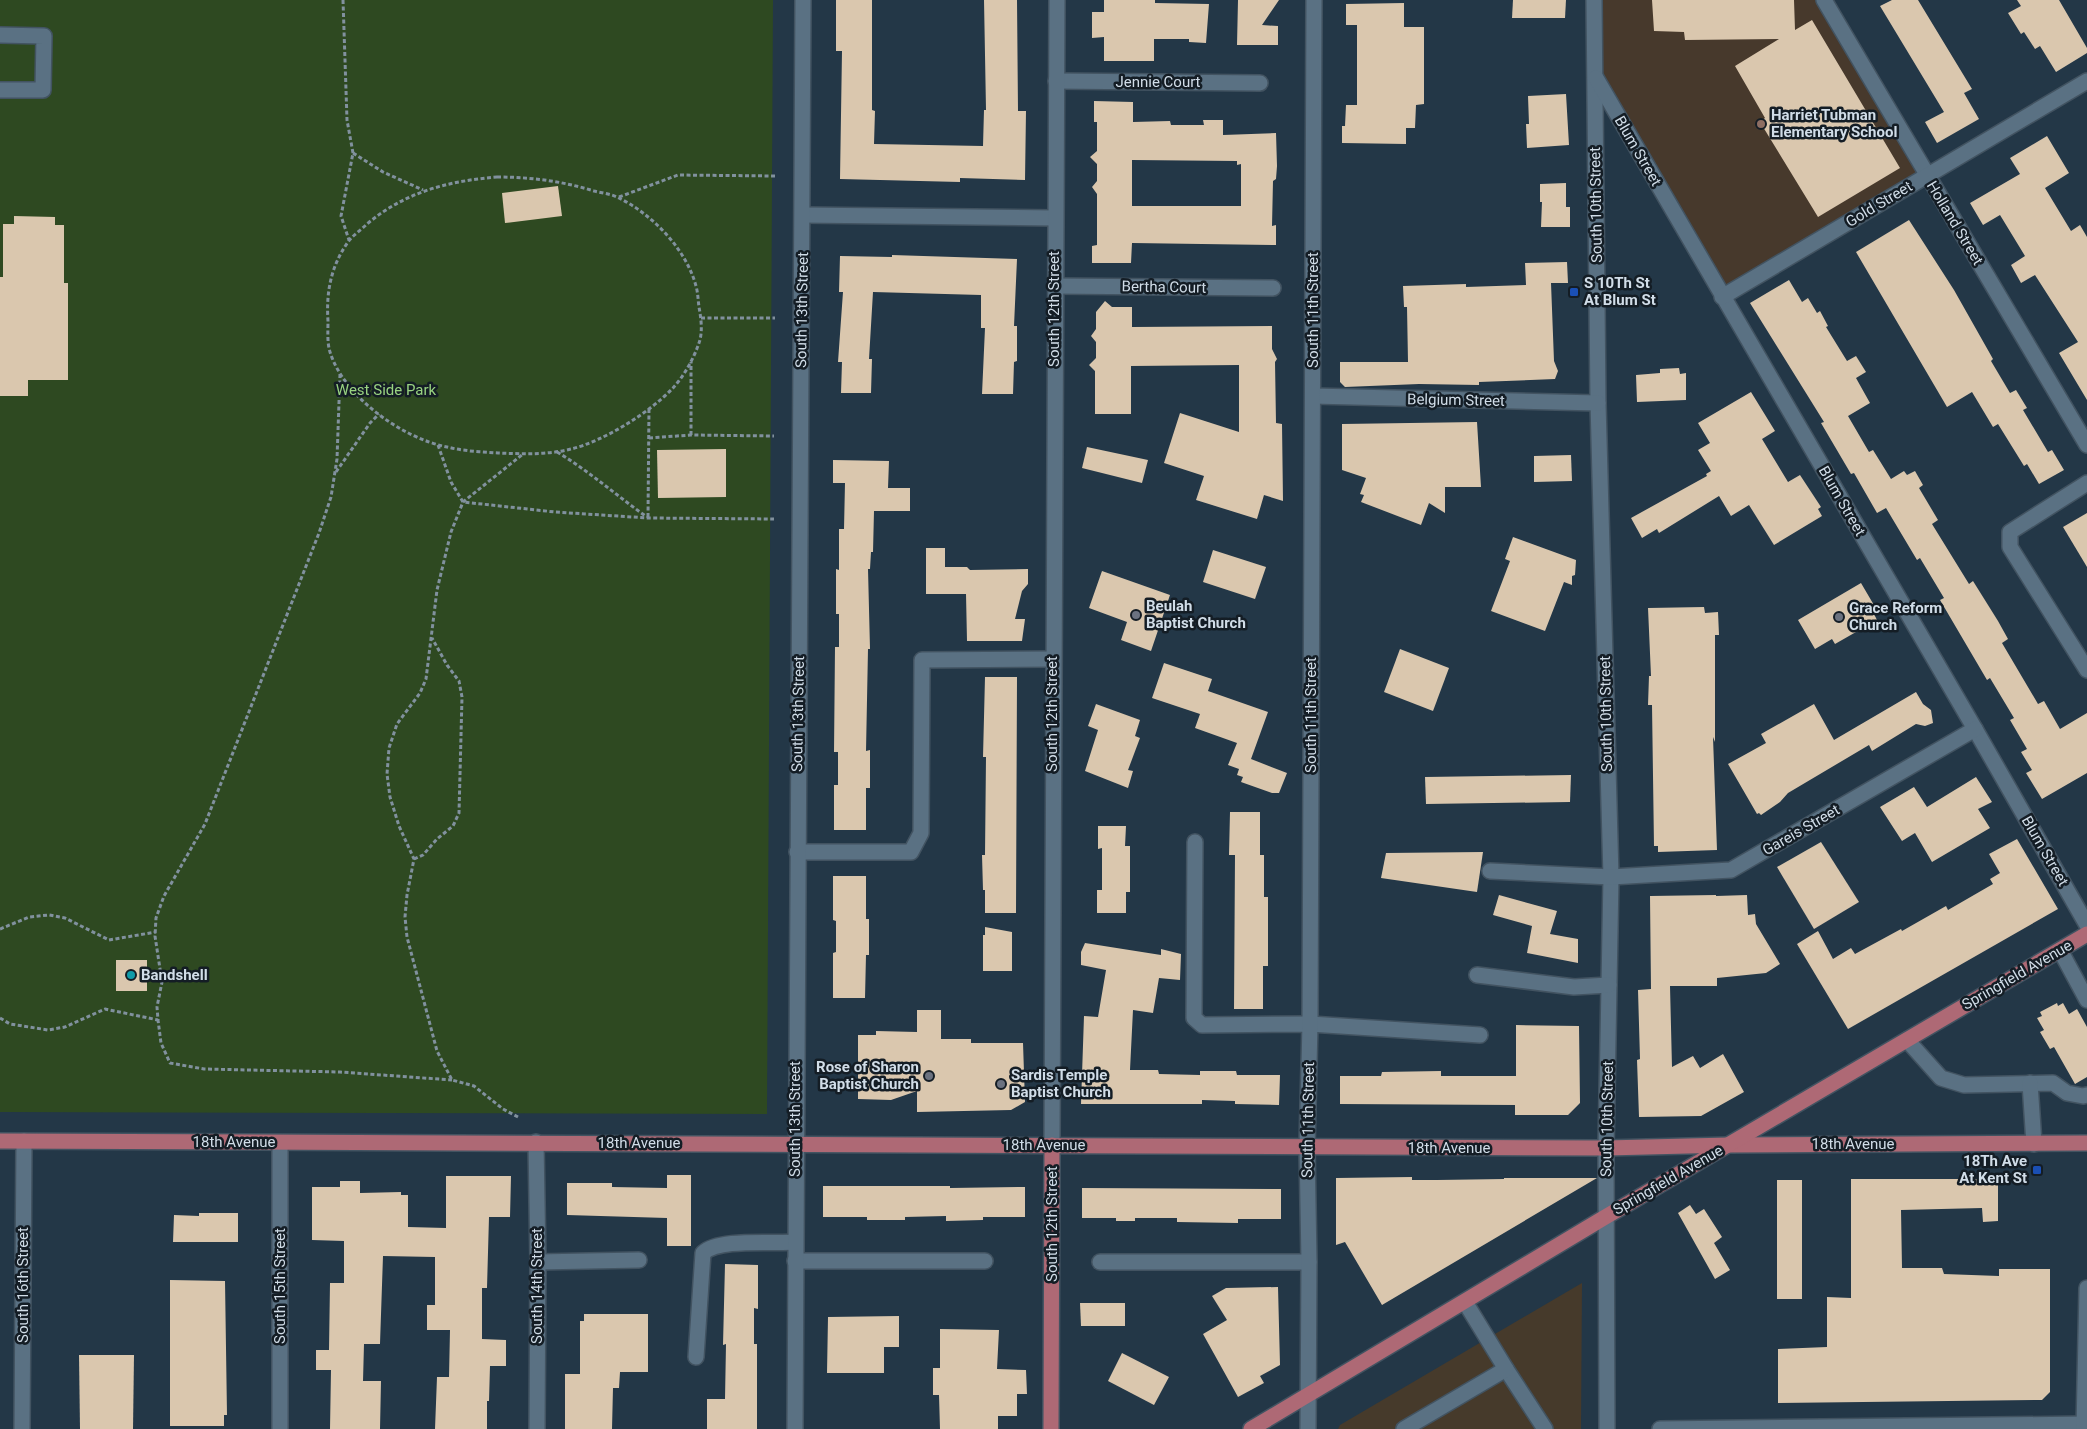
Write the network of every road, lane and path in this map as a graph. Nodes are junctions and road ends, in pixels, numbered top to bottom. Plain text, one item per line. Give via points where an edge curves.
1 (343, 0) edge
2 (802, 0) edge
3 (1056, 0) edge
4 (1314, 0) edge
5 (1594, 0) edge
6 (1824, 0) edge
7 (0, 35) edge
8 (1595, 77) junction
9 (1056, 81) junction
10 (2087, 81) edge
11 (1260, 83) dead end
12 (0, 90) edge
13 (353, 153) junction
14 (775, 176) dead end
15 (1927, 176) junction
16 (424, 190) junction
17 (618, 198) junction
18 (802, 215) junction
19 (1054, 218) junction
20 (349, 240) junction
21 (1055, 286) junction
22 (1273, 288) dead end
23 (1722, 297) junction
24 (701, 318) junction
25 (775, 318) dead end
26 (691, 361) junction
27 (340, 372) junction
28 (1313, 396) junction
29 (1598, 403) junction
30 (650, 408) junction
31 (379, 414) junction
32 (691, 435) junction
33 (774, 436) dead end
34 (649, 438) junction
35 (438, 444) junction
36 (2087, 445) edge
37 (557, 451) junction
38 (524, 454) junction
39 (334, 475) junction
40 (2087, 483) edge
41 (464, 502) junction
42 (648, 518) junction
43 (774, 519) dead end
44 (432, 637) junction
45 (1052, 659) junction
46 (2087, 670) edge
47 (1975, 729) junction
48 (1195, 842) dead end
49 (797, 852) junction
50 (414, 859) junction
51 (1490, 871) dead end
52 (1611, 877) junction
53 (2087, 925) edge
54 (0, 929) edge
55 (156, 932) junction
56 (2087, 934) edge
57 (2060, 950) junction
58 (1477, 976) dead end
59 (1609, 985) junction
60 (2087, 1000) edge
61 (0, 1018) edge
62 (158, 1020) junction
63 (1310, 1024) junction
64 (1480, 1035) dead end
65 (1907, 1040) junction
66 (452, 1080) junction
67 (2030, 1084) junction
68 (2087, 1095) edge
69 (518, 1117) dead end
70 (24, 1140) junction
71 (0, 1141) edge
72 (536, 1142) junction
73 (280, 1143) junction
74 (2087, 1143) edge
75 (795, 1144) junction
76 (2034, 1144) junction
77 (1052, 1145) junction
78 (1729, 1145) junction
79 (1307, 1147) junction
80 (1606, 1148) junction
81 (1607, 1216) junction
82 (795, 1242) junction
83 (639, 1260) dead end
84 (795, 1261) junction
85 (984, 1261) dead end
86 (538, 1262) junction
87 (1100, 1262) dead end
88 (1309, 1262) junction
89 (2087, 1288) edge
90 (1465, 1302) junction
91 (696, 1357) dead end
92 (1506, 1370) junction
93 (1309, 1396) junction
94 (2085, 1426) edge
95 (22, 1429) edge
96 (280, 1429) edge
97 (537, 1429) edge
98 (795, 1429) edge
99 (1051, 1429) edge
100 (1251, 1429) edge
101 (1308, 1429) edge
102 (1404, 1429) edge
103 (1545, 1429) edge
104 (1607, 1429) edge
105 (1660, 1429) edge

1 - 13 path via 347,120
2 - 18 street, South 13th Street
3 - 9 street, South 12th Street
4 - 28 street, South 11th Street
5 - 8 street, South 10th Street
6 - 15 street, Holland Street
7 - 12 street via 44,36 43,90
8 - 23 street, Blum Street
8 - 29 street, South 10th Street
9 - 11 street, Jennie Court
9 - 19 street, South 12th Street
10 - 15 street, Gold Street
13 - 16 path via 383,172
13 - 20 path via 341,216
14 - 17 path via 678,175
15 - 23 street, Gold Street
15 - 36 street, Holland Street
16 - 17 path via 461,180 522,177 567,182
16 - 20 path via 394,205
17 - 24 path via 655,222 682,255 696,286
18 - 19 street
18 - 49 street, South 13th Street
19 - 21 street, South 12th Street
20 - 27 path via 334,266 326,299 330,351
21 - 22 street, Bertha Court
21 - 45 street, South 12th Street
23 - 47 street, Blum Street
24 - 25 path
24 - 26 path via 700,340
26 - 30 path via 674,387
26 - 32 path
27 - 31 path via 347,385
27 - 39 path
28 - 29 street, Belgium Street
28 - 63 street, South 11th Street
29 - 52 street, South 10th Street
30 - 34 path
30 - 37 path via 610,433 572,449
31 - 35 path via 405,432
31 - 39 path
32 - 33 path
32 - 34 path
34 - 42 path
35 - 38 path
35 - 41 path via 451,482
37 - 38 path
37 - 42 path
38 - 41 path
39 - 55 path via 331,497 319,533 205,824 164,896 156,918
40 - 46 street via 2010,532 2010,547
41 - 42 path
41 - 44 path via 452,532 437,590
42 - 43 path
44 - 50 path via 426,679 397,724 389,748 387,774 390,797
44 - 50 path via 459,681 462,697 459,813 453,826 423,855
45 - 49 street via 922,660 921,834 912,852
45 - 77 street, South 12th Street
47 - 52 street, Gareis Street via 1731,870
47 - 53 street, Blum Street
48 - 63 street via 1194,1018 1202,1025 1217,1026
49 - 75 street, South 13th Street
50 - 66 path via 405,917 407,937 437,1051
51 - 52 street, Gareis Street
52 - 59 street, South 10th Street
54 - 55 path via 29,917 49,915 65,918 109,940
55 - 62 path via 162,982
56 - 57 main road, Springfield Avenue
57 - 60 street
57 - 65 main road, Springfield Avenue
58 - 59 street via 1574,987
59 - 80 street, South 10th Street
61 - 62 path via 10,1024 48,1030 105,1009
62 - 66 path via 160,1043 170,1063 204,1069 340,1072
63 - 64 street
63 - 79 street, South 11th Street
65 - 67 street via 1941,1078 1964,1085
65 - 78 main road, Springfield Avenue
66 - 69 path via 474,1086
67 - 68 street via 2053,1083 2066,1093
67 - 76 street
70 - 71 main road, 18th Avenue
70 - 73 main road, 18th Avenue
70 - 95 street, South 16th Street
72 - 73 main road, 18th Avenue
72 - 75 main road, 18th Avenue
72 - 86 street, South 14th Street
73 - 96 street, South 15th Street
74 - 76 main road, 18th Avenue
75 - 77 main road, 18th Avenue
75 - 82 street, South 13th Street
76 - 78 main road, 18th Avenue
77 - 79 main road, 18th Avenue
77 - 99 main road, South 12th Street
78 - 80 main road, 18th Avenue
78 - 81 main road, Springfield Avenue
79 - 80 main road, 18th Avenue
79 - 88 street, South 11th Street
80 - 81 street, South 10th Street
81 - 90 main road, Springfield Avenue
81 - 104 street, South 10th Street
82 - 84 street, South 13th Street
82 - 91 street via 727,1243 710,1247 703,1253
83 - 86 street
84 - 85 street
84 - 98 street, South 13th Street
86 - 97 street, South 14th Street
87 - 88 street
88 - 93 street, South 11th Street
89 - 94 street
90 - 92 street
90 - 93 main road, Springfield Avenue
92 - 102 street
92 - 103 street
93 - 100 main road, Springfield Avenue
93 - 101 street, South 11th Street
94 - 105 street

